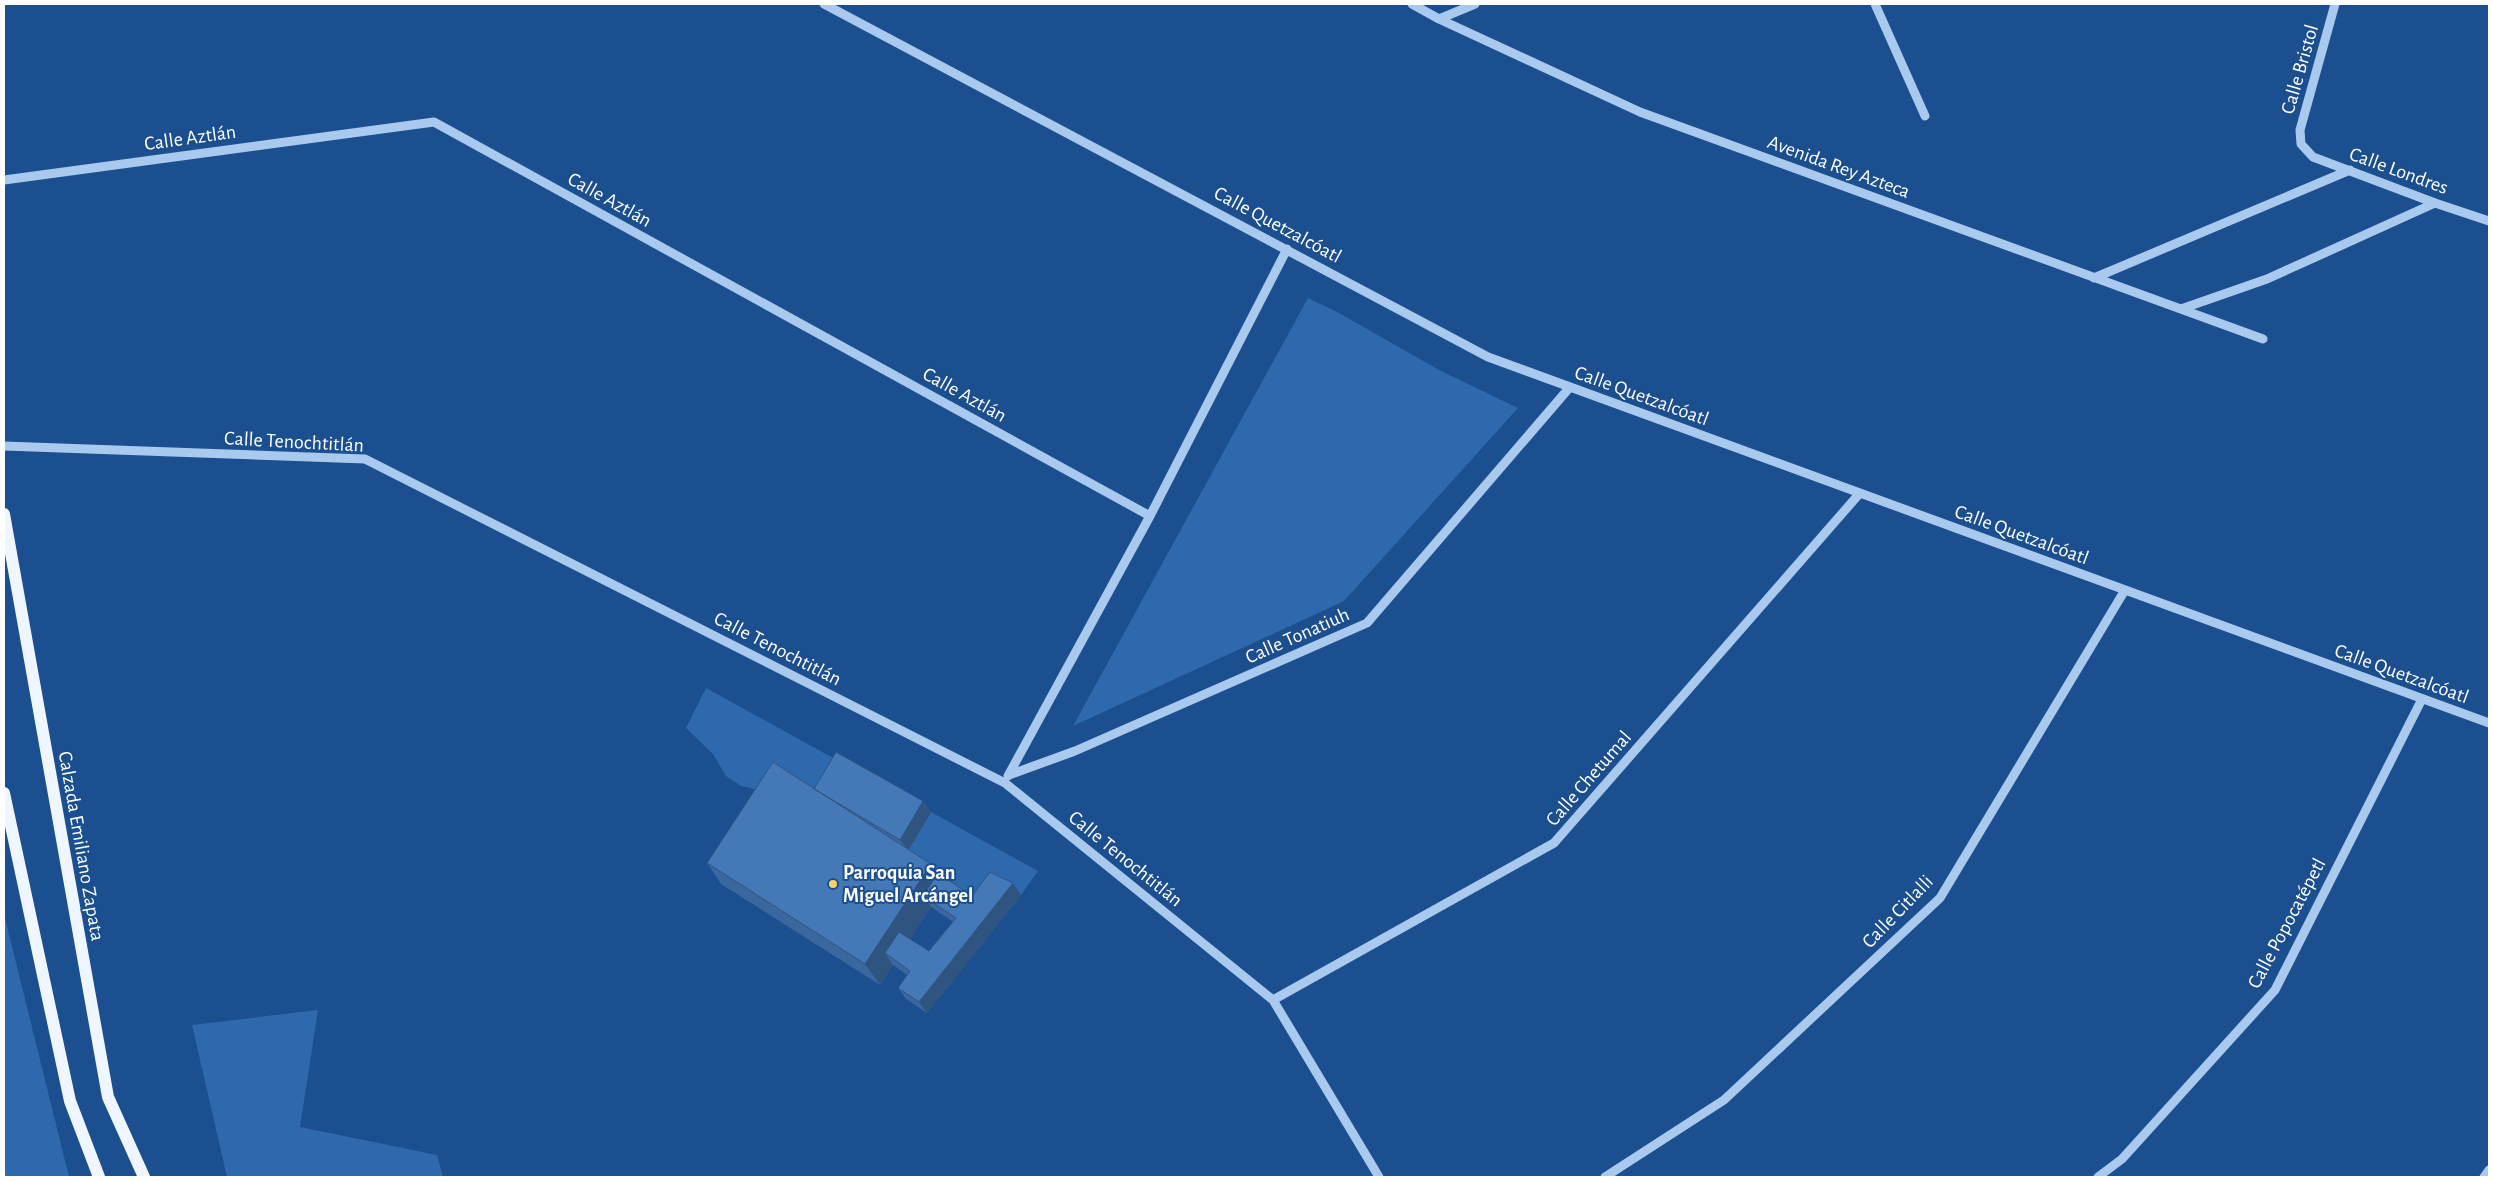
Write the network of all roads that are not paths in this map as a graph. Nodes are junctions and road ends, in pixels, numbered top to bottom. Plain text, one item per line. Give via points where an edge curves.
1 (824, 4) edge
2 (1412, 4) edge
3 (1475, 4) edge
4 (1875, 4) edge
5 (2335, 4) edge
6 (1439, 19) junction
7 (1925, 116) dead end
8 (2301, 144) joint
9 (2350, 170) junction
10 (4, 180) edge
11 (2435, 203) junction
12 (2489, 221) edge
13 (1287, 249) junction
14 (2094, 278) junction
15 (2181, 310) junction
16 (2263, 339) dead end
17 (1570, 387) junction
18 (4, 446) edge
19 (1860, 493) junction
20 (4, 514) edge
21 (1150, 516) junction
22 (2124, 590) junction
23 (2422, 699) junction
24 (2489, 724) edge
25 (1007, 779) junction
26 (4, 793) edge
27 (1273, 1000) junction
28 (2489, 1170) edge
29 (99, 1177) edge
30 (144, 1177) edge
31 (1379, 1177) edge
32 (1605, 1177) edge
33 (2098, 1177) edge
34 (2484, 1177) edge

1 - 13 street, Calle Quetzalcóatl
2 - 6 street, Avenida Rey Azteca
3 - 6 street
4 - 7 street
5 - 8 street, Calle Bristol via 2300,130
6 - 14 street, Avenida Rey Azteca via 1640,112
8 - 9 street, Calle Londres via 2313,157
9 - 11 street, Calle Londres
9 - 14 street
10 - 21 street, Calle Aztlán via 434,122
11 - 12 street, Calle Londres
11 - 15 street via 2267,279
13 - 17 street, Calle Quetzalcóatl via 1488,357
13 - 21 street
14 - 15 street, Avenida Rey Azteca
15 - 16 street, Avenida Rey Azteca
17 - 19 street, Calle Quetzalcóatl
17 - 25 street, Calle Tonatiuh via 1367,623
18 - 25 street, Calle Tenochtitlán via 365,459
19 - 22 street, Calle Quetzalcóatl
19 - 27 street, Calle Chetumal via 1554,843
20 - 30 main road, Calzada Emiliano Zapata via 108,1097
21 - 25 street
22 - 23 street, Calle Quetzalcóatl
22 - 32 street, Calle Citlalli via 1940,898 1724,1100
23 - 24 street, Calle Quetzalcóatl
23 - 33 street, Calle Popocatépetl via 2275,990 2122,1159
25 - 27 street, Calle Tenochtitlán
26 - 29 main road via 70,1101
27 - 31 street, Calle Tenochtitlán
28 - 34 street

